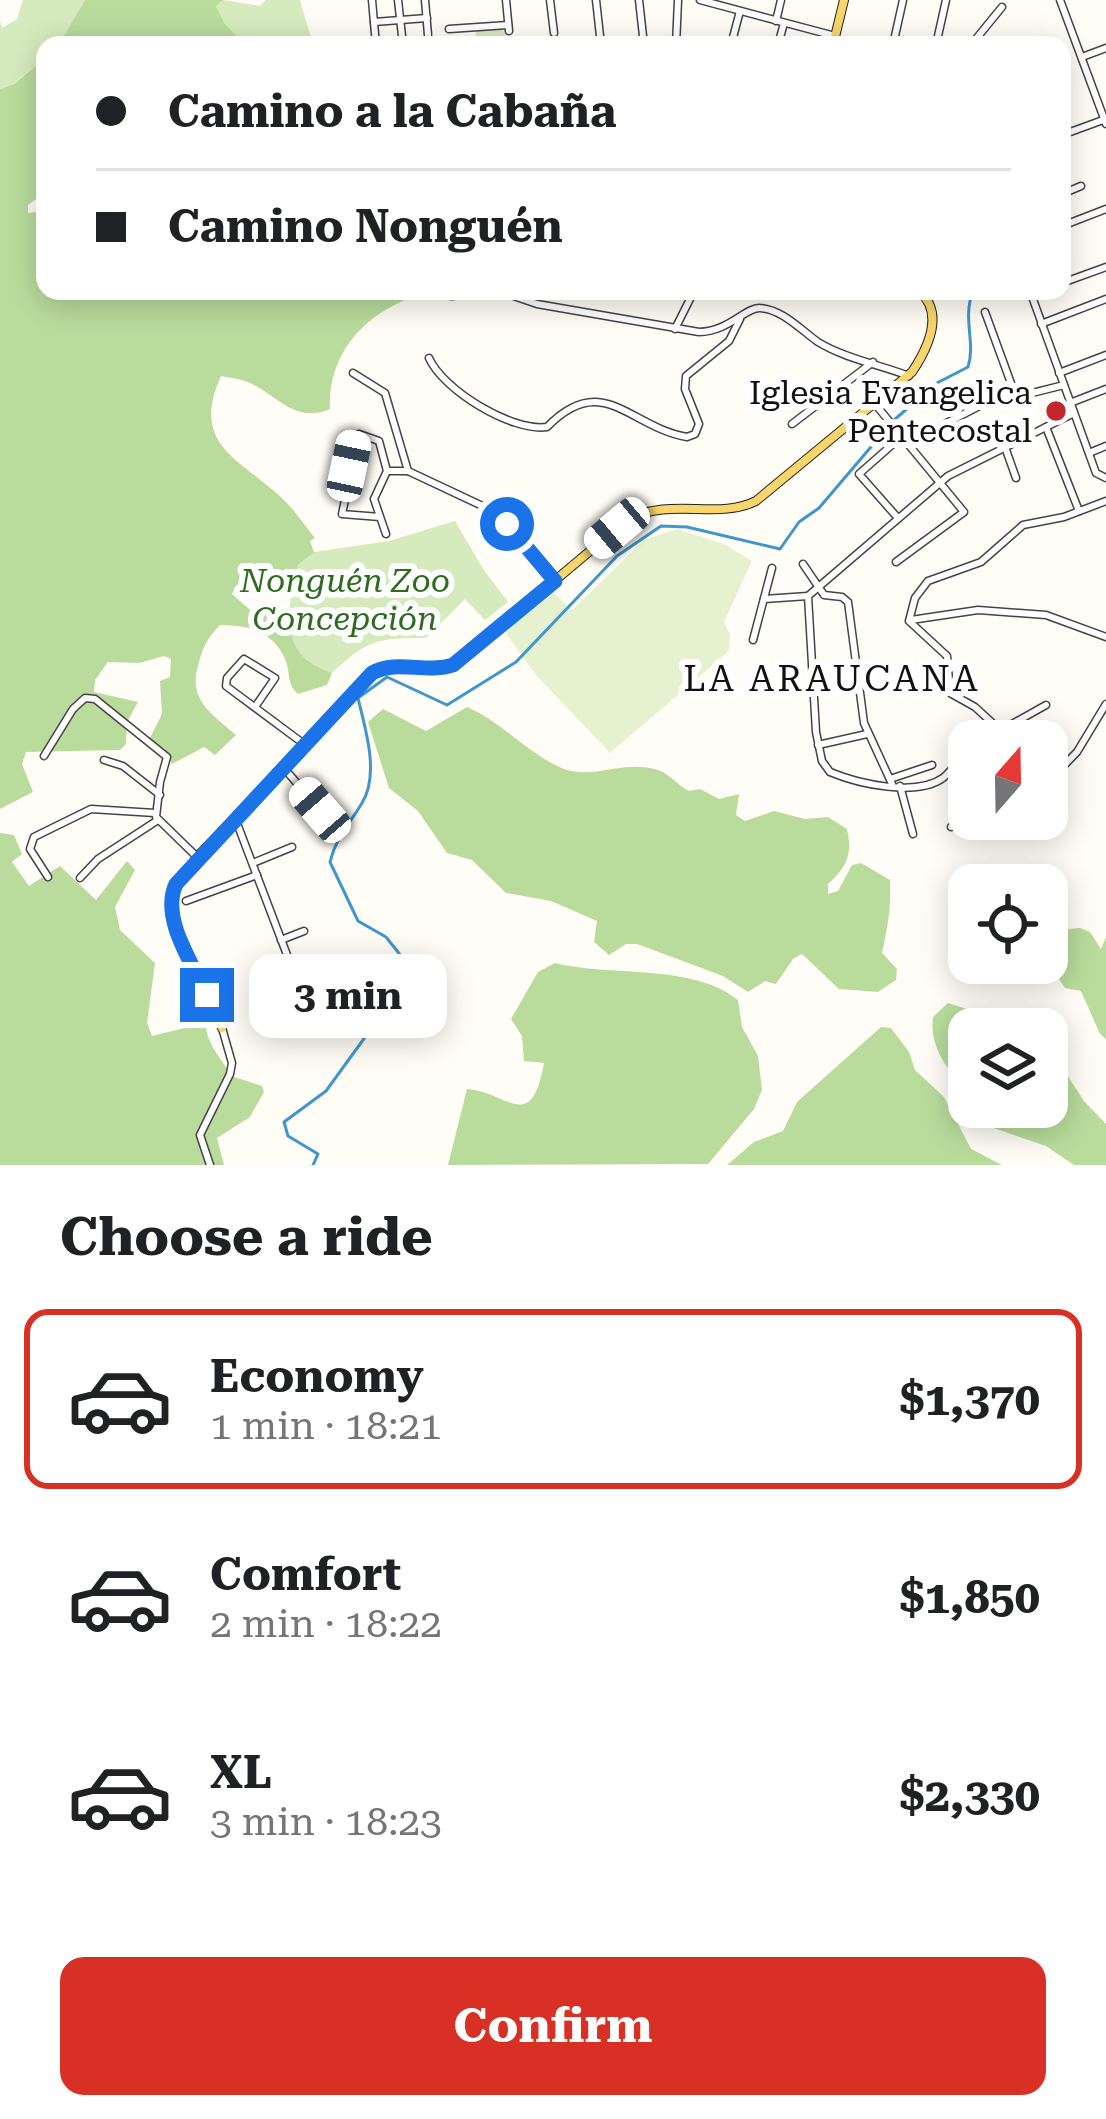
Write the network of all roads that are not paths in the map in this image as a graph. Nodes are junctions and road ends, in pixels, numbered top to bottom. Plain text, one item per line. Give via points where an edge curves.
1 (372, 0) edge
2 (398, 0) edge
3 (425, 0) edge
4 (506, 0) edge
5 (550, 0) edge
6 (596, 0) edge
7 (639, 0) edge
8 (678, 0) edge
9 (702, 0) edge
10 (781, 0) edge
11 (844, 0) edge
12 (903, 0) edge
13 (946, 0) edge
14 (1060, 0) edge
15 (731, 4) edge
16 (1002, 8) dead end
17 (740, 11) junction
18 (427, 18) junction
19 (400, 20) junction
20 (374, 22) junction
21 (780, 22) junction
22 (449, 29) dead end
23 (554, 33) dead end
24 (428, 35) dead end
25 (375, 36) edge
26 (402, 36) edge
27 (600, 36) edge
28 (643, 36) edge
29 (676, 36) edge
30 (733, 36) edge
31 (779, 36) edge
32 (820, 36) edge
33 (835, 36) edge
34 (895, 36) edge
35 (938, 36) edge
36 (979, 36) edge
37 (1075, 40) junction
38 (1071, 41) edge
39 (1106, 48) edge
40 (1082, 57) junction
41 (1105, 122) edge
42 (1071, 132) edge
43 (1081, 186) dead end
44 (1071, 190) edge
45 (1106, 209) edge
46 (1071, 223) edge
47 (1106, 267) edge
48 (1071, 280) edge
49 (1106, 299) edge
50 (525, 300) edge
51 (690, 300) edge
52 (927, 300) edge
53 (1036, 300) edge
54 (985, 313) dead end
55 (740, 319) junction
56 (1042, 324) junction
57 (675, 329) junction
58 (1106, 355) edge
59 (429, 358) dead end
60 (873, 362) junction
61 (353, 373) dead end
62 (1059, 373) junction
63 (909, 376) junction
64 (1064, 386) junction
65 (1106, 389) edge
66 (987, 401) dead end
67 (1070, 403) junction
68 (875, 404) junction
69 (1074, 413) junction
70 (792, 424) dead end
71 (1046, 427) junction
72 (905, 440) junction
73 (1106, 446) edge
74 (1005, 447) junction
75 (1089, 453) junction
76 (387, 471) junction
77 (408, 471) junction
78 (1016, 478) dead end
79 (1106, 478) edge
80 (940, 482) junction
81 (1106, 501) edge
82 (1079, 512) junction
83 (380, 517) junction
84 (897, 517) junction
85 (386, 534) dead end
86 (896, 562) dead end
87 (802, 564) dead end
88 (772, 568) dead end
89 (555, 581) junction
90 (817, 586) junction
91 (808, 596) junction
92 (764, 599) junction
93 (909, 620) junction
94 (1106, 637) edge
95 (753, 640) dead end
96 (1106, 704) edge
97 (1046, 705) dead end
98 (255, 707) junction
99 (990, 720) edge
100 (1018, 720) edge
101 (868, 734) junction
102 (304, 744) junction
103 (818, 745) junction
104 (44, 756) dead end
105 (104, 760) dead end
106 (1068, 760) edge
107 (932, 765) dead end
108 (283, 767) junction
109 (948, 771) edge
110 (894, 783) junction
111 (160, 795) junction
112 (320, 810) dead end
113 (157, 817) junction
114 (236, 818) junction
115 (914, 834) dead end
116 (292, 847) dead end
117 (197, 857) junction
118 (253, 863) junction
119 (257, 875) junction
120 (49, 877) dead end
121 (80, 878) dead end
122 (187, 901) dead end
123 (304, 932) dead end
124 (281, 940) junction
125 (278, 1008) dead end
126 (222, 1028) joint
127 (210, 1165) edge

1 - 20 street
2 - 19 street
3 - 18 street
4 - 22 street via 509,28
5 - 23 street
6 - 27 street
7 - 28 street
8 - 29 street
9 - 15 street
10 - 21 street
11 - 33 main road
12 - 34 street
13 - 35 street
14 - 37 street
15 - 17 street
16 - 36 street
17 - 21 street
17 - 30 street
18 - 19 street
18 - 24 street
19 - 20 street
19 - 26 street
20 - 25 street
21 - 31 street
21 - 32 street
37 - 38 street
37 - 40 street
39 - 40 street
40 - 41 street
41 - 42 street
43 - 44 street
45 - 46 street
47 - 48 street
49 - 56 street
50 - 57 street
51 - 57 street
52 - 63 main road via 933,318
53 - 56 street
54 - 64 street via 1016,397
55 - 57 street via 708,332
55 - 59 street via 729,340 686,376 699,420 690,437 590,402 568,407 547,427 528,427 446,384
55 - 60 street via 764,309 826,346
56 - 62 street
58 - 62 street
60 - 63 street
60 - 70 street
61 - 77 street via 385,393
62 - 64 street
63 - 68 main road
64 - 67 street
65 - 67 street
66 - 72 street
67 - 69 street
68 - 72 street
68 - 89 main road via 752,503 643,513
69 - 71 street
69 - 75 street
71 - 74 street
71 - 82 street
72 - 80 street
72 - 84 street via 859,474
73 - 75 street
74 - 78 street
74 - 80 street
75 - 79 street
76 - 77 street
76 - 83 street via 375,493
76 - 83 street via 379,441 356,436 341,514
77 - 89 street via 496,513
80 - 84 street
80 - 86 street via 964,512
81 - 82 street
82 - 93 street via 1023,525 981,562 928,581
83 - 85 street
84 - 90 street
87 - 90 street
88 - 92 street
89 - 102 main road via 453,665 376,670
90 - 91 street
90 - 101 street via 848,602
91 - 92 street
91 - 103 street
92 - 95 street
93 - 94 street via 978,610 1046,615
93 - 99 street via 947,656 950,693
96 - 106 street
97 - 100 street
98 - 98 street via 274,679 244,659 226,686
98 - 102 street
101 - 103 street
101 - 110 street
102 - 108 main road
103 - 110 street via 830,772
104 - 111 street via 73,710 95,699 167,757
105 - 111 street
107 - 110 street
108 - 112 street
108 - 114 main road
109 - 110 street via 940,780
110 - 115 street
111 - 113 street
113 - 117 street
113 - 120 street via 88,809 34,836 30,849
113 - 121 street
114 - 117 main road
114 - 118 street
116 - 118 street
117 - 126 main road via 173,889 171,907
118 - 119 street
119 - 122 street
119 - 124 street
123 - 124 street
124 - 125 street via 303,997
126 - 127 street via 232,1063 200,1135

